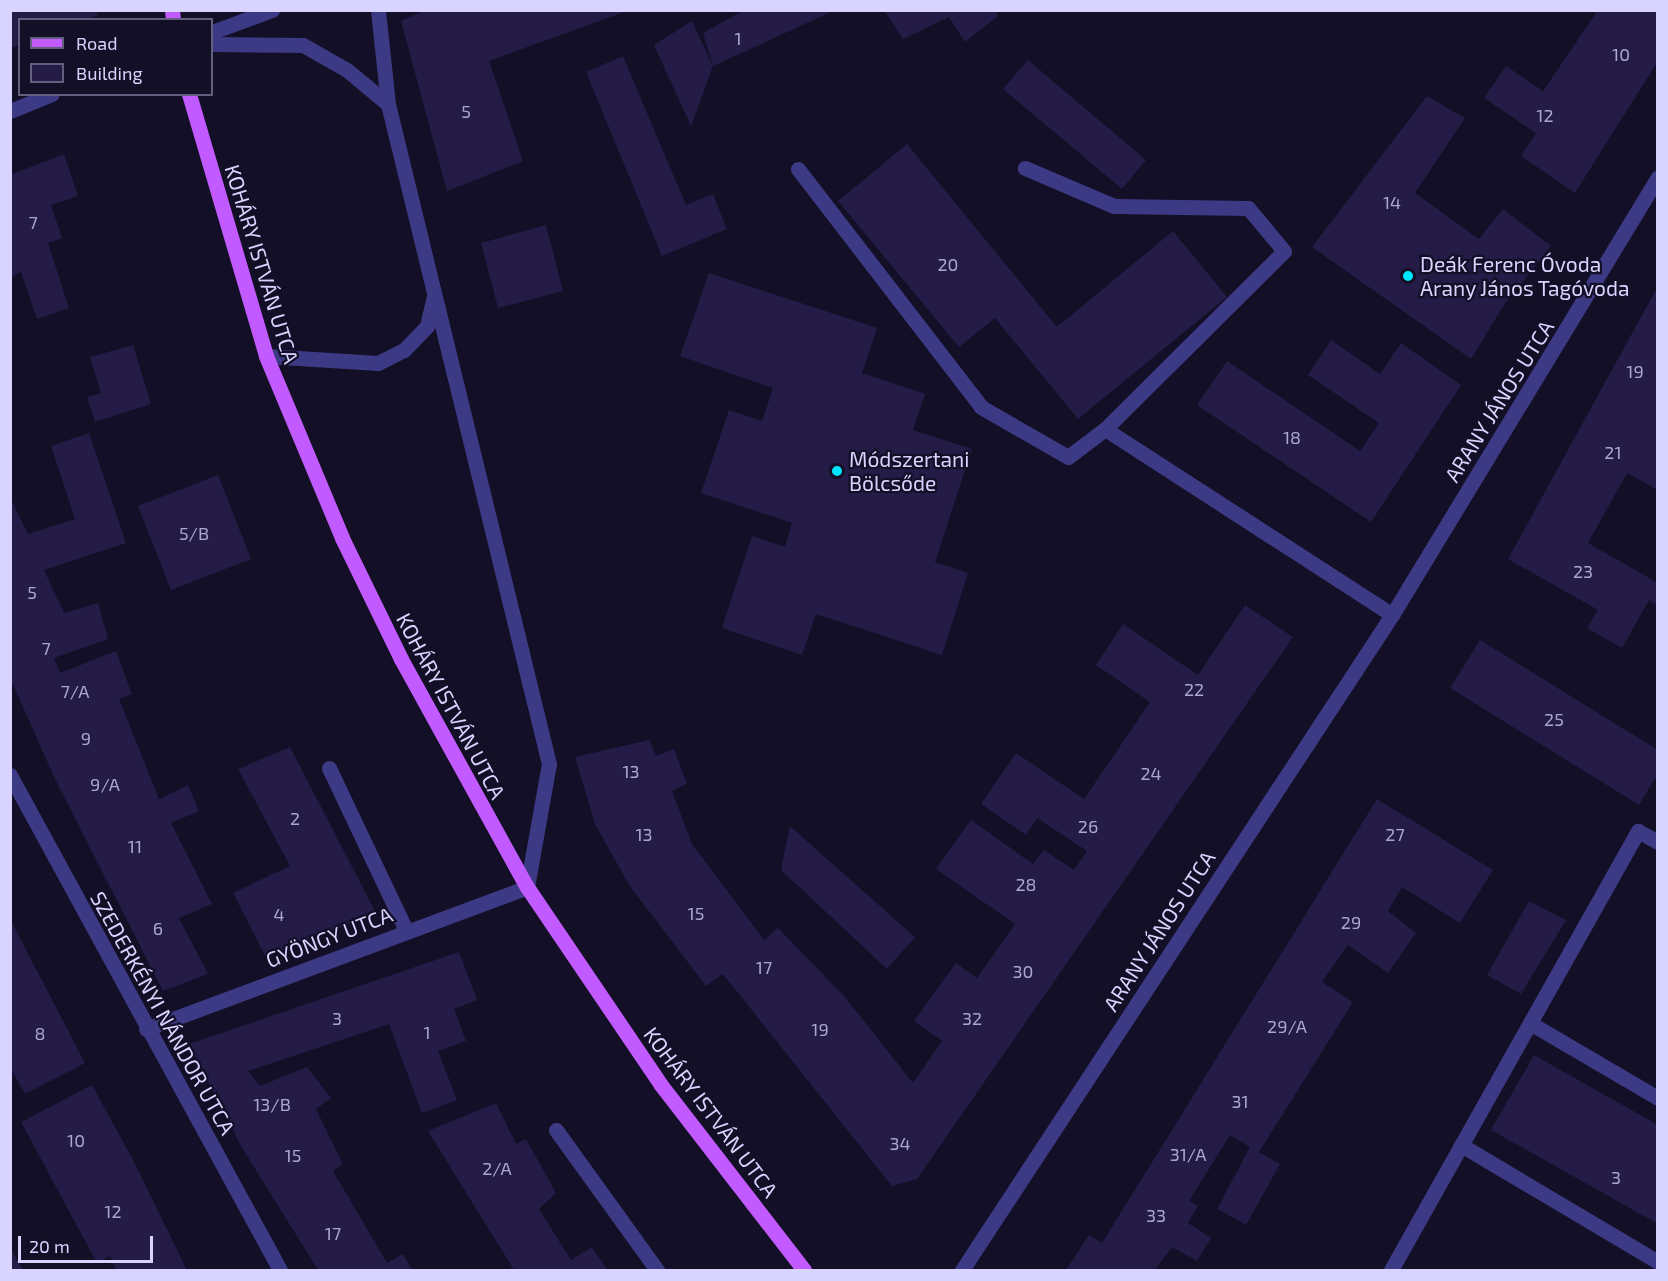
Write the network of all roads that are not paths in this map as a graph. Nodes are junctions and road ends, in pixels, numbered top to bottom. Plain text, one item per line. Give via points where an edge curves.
1 (272, 10) edge
2 (378, 10) edge
3 (213, 32) edge
4 (213, 44) edge
5 (47, 96) edge
6 (190, 96) edge
7 (388, 104) junction
8 (10, 111) edge
9 (1025, 168) dead end
10 (798, 169) dead end
11 (1658, 177) edge
12 (434, 296) junction
13 (266, 356) junction
14 (1105, 429) junction
15 (1392, 615) junction
16 (329, 768) dead end
17 (10, 775) edge
18 (1658, 842) edge
19 (527, 887) junction
20 (406, 930) junction
21 (1530, 1023) junction
22 (146, 1029) junction
23 (1658, 1098) edge
24 (556, 1130) dead end
25 (1461, 1145) junction
26 (1658, 1263) edge
27 (280, 1270) edge
28 (657, 1270) edge
29 (804, 1270) edge
30 (962, 1270) edge
31 (1391, 1270) edge

1 - 3 street
2 - 7 street
4 - 7 street via 303,45 347,70
5 - 8 street
6 - 13 main road, KOHÁRY ISTVÁN UTCA
7 - 12 street
9 - 14 street via 1114,206 1248,208 1284,251
10 - 14 street via 981,407 1068,457
11 - 15 street, ARANY JÁNOS UTCA
12 - 13 street via 427,326 404,350 378,363
12 - 19 street via 549,764
13 - 19 main road, KOHÁRY ISTVÁN UTCA via 342,538 396,649
14 - 15 street
15 - 30 street, ARANY JÁNOS UTCA
16 - 20 street
17 - 22 street, SZEDERKÉNYI NÁNDOR UTCA
18 - 21 street via 1638,831
19 - 20 street, GYÖNGY UTCA
19 - 29 main road, KOHÁRY ISTVÁN UTCA via 661,1085
20 - 22 street, GYÖNGY UTCA
21 - 23 street
21 - 25 street
22 - 27 street, SZEDERKÉNYI NÁNDOR UTCA
24 - 28 street
25 - 26 street
25 - 31 street

